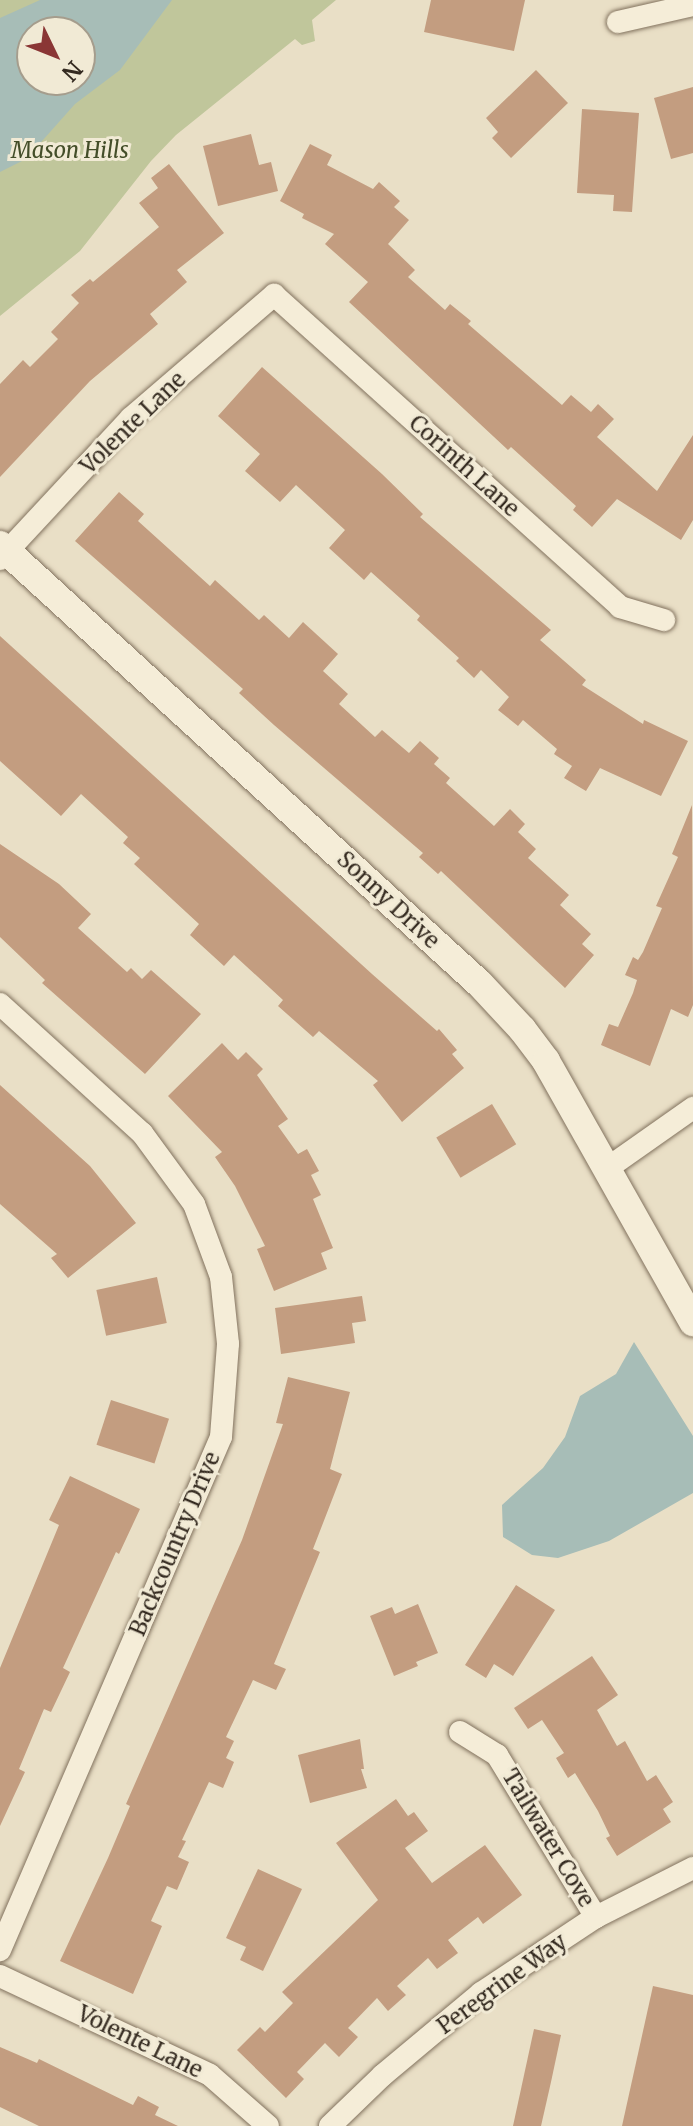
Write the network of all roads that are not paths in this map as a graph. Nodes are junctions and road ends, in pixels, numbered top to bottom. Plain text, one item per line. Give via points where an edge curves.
1 (693, 5) edge
2 (618, 22) dead end
3 (274, 295) joint
4 (2, 552) edge
5 (664, 620) dead end
6 (0, 1004) edge
7 (693, 1108) edge
8 (605, 1170) junction
9 (693, 1322) edge
10 (460, 1732) dead end
11 (693, 1868) edge
12 (596, 1917) junction
13 (0, 1950) edge
14 (0, 1976) edge
15 (268, 2126) edge
16 (330, 2126) edge

1 - 2 street
3 - 4 street, Volente Lane via 131,418
3 - 5 street, Corinth Lane via 620,607
4 - 8 street, Sonny Drive via 480,984 546,1061
6 - 13 street, Backcountry Drive via 142,1133 194,1204 221,1277 228,1344 221,1437
7 - 8 street
8 - 9 street, Sonny Drive
10 - 12 street, Tailwater Cove via 497,1755
11 - 12 street, Peregrine Way
12 - 16 street, Peregrine Way via 481,1993
14 - 15 street, Volente Lane via 210,2075

